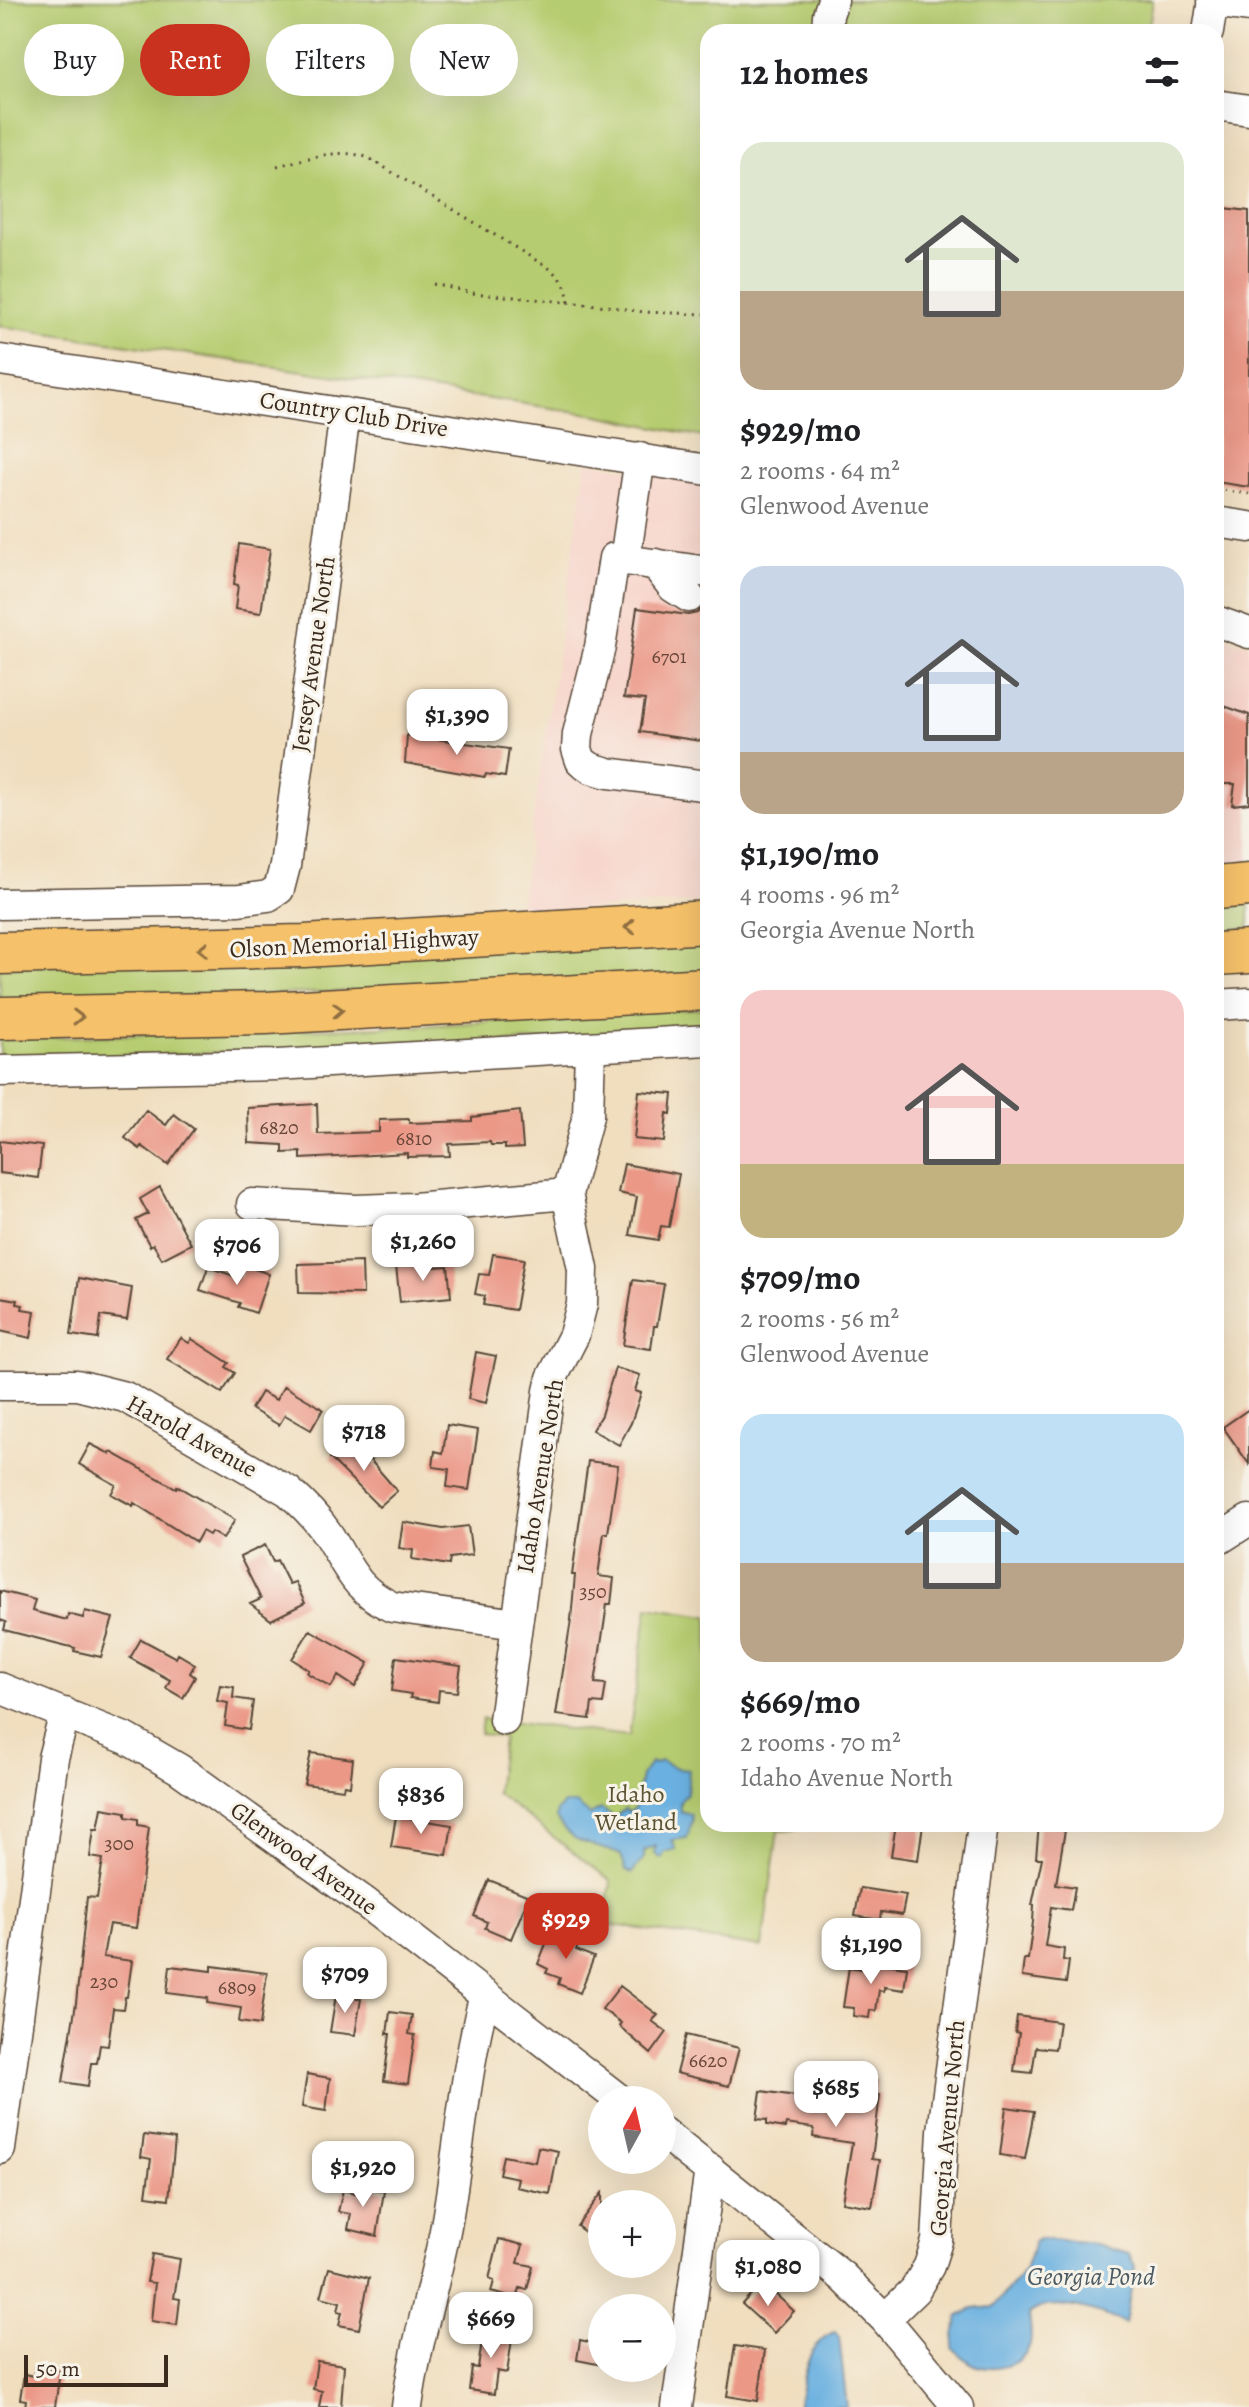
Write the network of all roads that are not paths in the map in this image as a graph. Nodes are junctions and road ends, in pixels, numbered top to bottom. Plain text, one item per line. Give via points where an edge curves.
1 (833, 0) edge
2 (1212, 1) edge
3 (1249, 7) edge
4 (827, 24) edge
5 (1209, 24) edge
6 (1224, 106) edge
7 (1249, 110) edge
8 (0, 360) edge
9 (345, 413) junction
10 (640, 458) junction
11 (700, 469) edge
12 (1224, 523) edge
13 (1249, 527) edge
14 (625, 560) junction
15 (655, 564) junction
16 (700, 571) edge
17 (689, 597) dead end
18 (1224, 624) edge
19 (1249, 633) edge
20 (700, 785) edge
21 (1249, 885) edge
22 (1224, 887) edge
23 (0, 904) edge
24 (700, 922) edge
25 (1249, 952) edge
26 (0, 953) edge
27 (1224, 954) edge
28 (700, 989) edge
29 (1249, 1003) edge
30 (1224, 1005) edge
31 (0, 1018) edge
32 (700, 1041) edge
33 (590, 1048) junction
34 (0, 1071) edge
35 (567, 1194) junction
36 (252, 1204) dead end
37 (0, 1385) edge
38 (1249, 1520) edge
39 (1224, 1536) edge
40 (517, 1624) junction
41 (0, 1688) edge
42 (65, 1713) junction
43 (504, 1720) dead end
44 (982, 1832) edge
45 (485, 1995) junction
46 (602, 2086) edge
47 (676, 2143) edge
48 (0, 2149) edge
49 (710, 2169) junction
50 (885, 2319) junction
51 (407, 2407) edge
52 (677, 2407) edge
53 (958, 2407) edge

1 - 4 street
2 - 3 street
2 - 5 street
6 - 7 street
8 - 9 street, Country Club Drive
9 - 10 street, Country Club Drive
9 - 23 street, Jersey Avenue North via 283,882 275,893 239,900
10 - 11 street, Country Club Drive
10 - 14 street
12 - 13 street
14 - 15 street
14 - 20 street via 614,558 600,647 578,734 581,761 608,773
15 - 16 street
15 - 17 street
18 - 19 street
21 - 22 highway
24 -> 26 highway, Olson Memorial Highway via 334,944
25 - 27 highway
31 -> 28 highway via 281,1013
29 - 30 street
32 - 33 street
33 - 34 street via 277,1065
33 - 35 street, Idaho Avenue North via 588,1116
35 - 36 street via 356,1210
35 - 40 street, Idaho Avenue North via 583,1269 582,1304 549,1391
37 - 40 street, Harold Avenue via 68,1384 125,1397 297,1499 326,1531 357,1583 380,1601
38 - 39 street
40 - 43 street, Idaho Avenue North
41 - 42 street, Glenwood Avenue
42 - 45 street, Glenwood Avenue via 179,1769
42 - 48 street via 53,1758
44 - 50 street, Georgia Avenue North via 943,2131 937,2241 915,2290
45 - 46 street, Glenwood Avenue
45 - 51 street via 471,2051 446,2224
47 - 49 street
49 - 50 street via 810,2249
49 - 52 street
50 - 53 street

